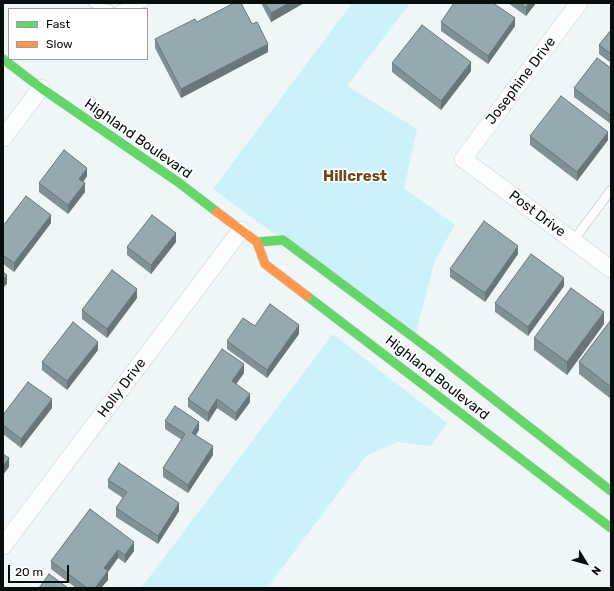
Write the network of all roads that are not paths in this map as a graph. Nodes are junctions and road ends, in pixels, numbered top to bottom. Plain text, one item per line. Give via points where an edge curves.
1 (93, 3) edge
2 (144, 3) edge
3 (579, 3) edge
4 (102, 8) edge
5 (124, 8) edge
6 (3, 59) edge
7 (41, 88) junction
8 (3, 138) edge
9 (463, 159) joint
10 (611, 190) edge
11 (241, 230) junction
12 (573, 241) junction
13 (257, 242) junction
14 (611, 269) edge
15 (611, 491) edge
16 (611, 528) edge
17 (3, 546) edge

1 - 4 lane
2 - 5 lane
3 - 9 street, Josephine Drive
6 - 7 main road, Highland Boulevard
7 - 8 street
7 - 11 main road, Highland Boulevard via 178,182
9 - 12 street, Post Drive
10 - 12 lane
11 - 13 main road, Highland Boulevard
11 - 17 street, Holly Drive
12 - 14 street, Post Drive
13 - 15 main road, Highland Boulevard via 283,240 436,354
13 - 16 main road, Highland Boulevard via 265,264

